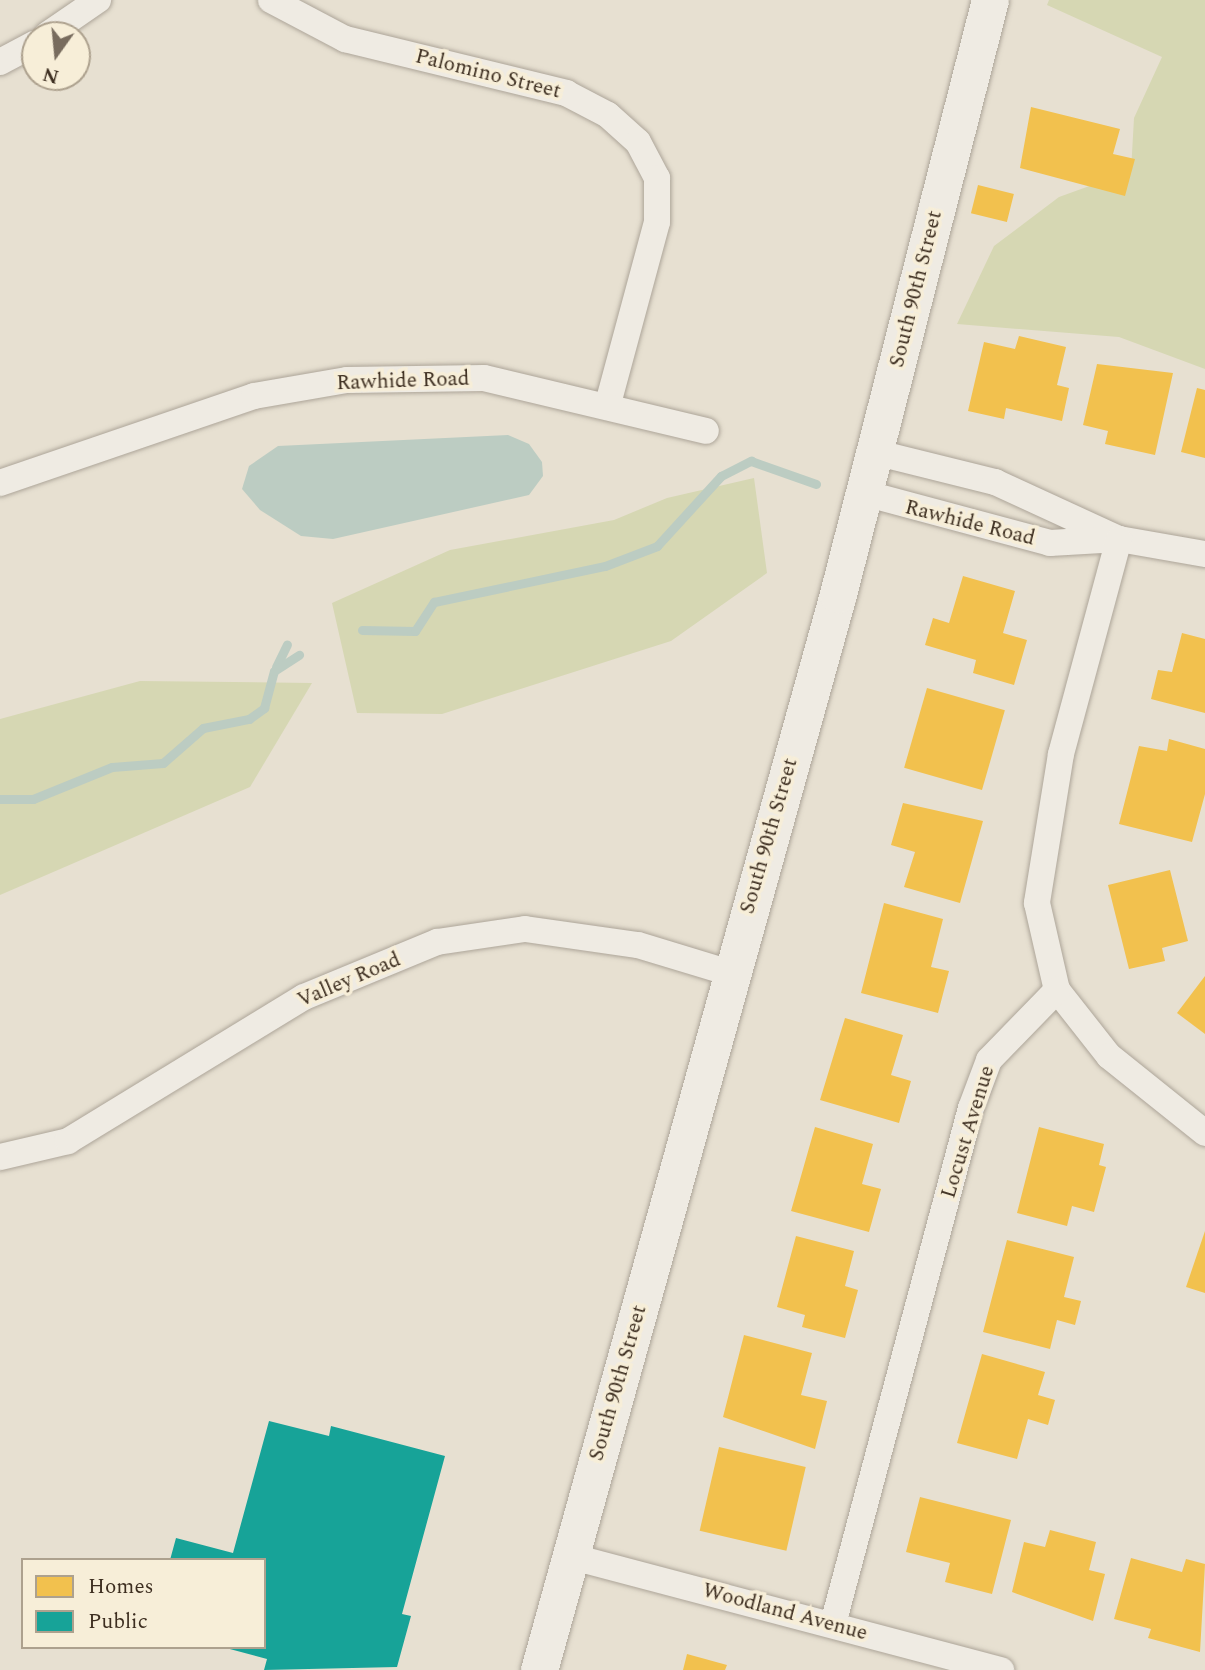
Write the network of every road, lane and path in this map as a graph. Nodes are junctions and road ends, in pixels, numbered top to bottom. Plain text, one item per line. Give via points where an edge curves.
1 (98, 0) edge
2 (271, 0) edge
3 (990, 0) edge
4 (67, 21) edge
5 (21, 51) edge
6 (0, 62) edge
7 (608, 404) junction
8 (706, 431) dead end
9 (874, 452) junction
10 (0, 483) edge
11 (864, 493) junction
12 (1119, 539) junction
13 (1205, 554) edge
14 (730, 973) junction
15 (1057, 990) junction
16 (1205, 1133) edge
17 (0, 1157) edge
18 (569, 1556) junction
19 (833, 1624) junction
20 (538, 1670) edge
21 (1001, 1670) edge

1 - 4 street
2 - 7 street, Palomino Street via 345,39 566,93 608,115 638,142 657,178 657,222
3 - 9 street, South 90th Street
5 - 6 street
7 - 8 street, Rawhide Road
7 - 10 street, Rawhide Road via 484,378 347,380 254,396
9 - 11 street, South 90th Street
9 - 12 street, Rawhide Road via 995,482
11 - 12 street, Rawhide Road via 1050,543
11 - 14 street, South 90th Street
12 - 13 street, Rawhide Road
12 - 15 street via 1044,838 1037,903
14 - 17 street, Valley Road via 638,945 525,929 438,942 304,997 68,1141
14 - 18 street, South 90th Street
15 - 16 street via 1109,1056
15 - 19 street, Locust Avenue via 989,1060 971,1108
18 - 19 street, Woodland Avenue
18 - 20 street, South 90th Street
19 - 21 street, Woodland Avenue

